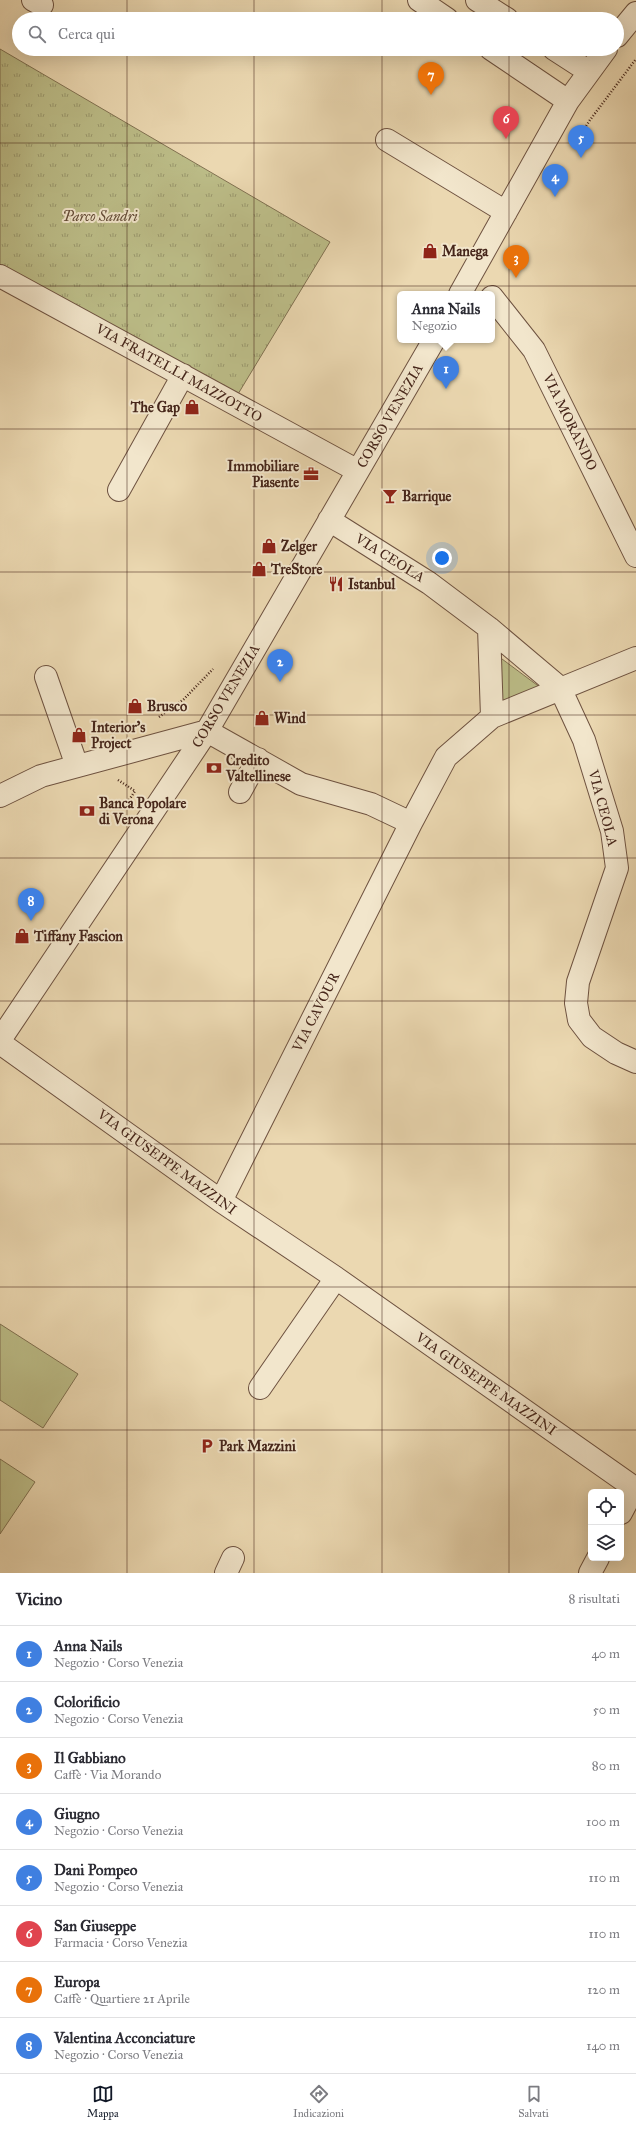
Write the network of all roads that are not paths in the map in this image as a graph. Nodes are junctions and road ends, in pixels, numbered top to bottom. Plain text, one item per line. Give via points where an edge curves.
1 (419, 0) edge
2 (478, 0) edge
3 (437, 12) edge
4 (496, 12) edge
5 (636, 13) edge
6 (624, 28) edge
7 (501, 56) edge
8 (565, 56) edge
9 (600, 56) edge
10 (588, 71) junction
11 (568, 101) junction
12 (387, 140) dead end
13 (506, 212) junction
14 (473, 272) junction
15 (0, 276) edge
16 (462, 291) edge
17 (488, 291) edge
18 (495, 301) edge
19 (432, 343) edge
20 (183, 375) junction
21 (358, 471) junction
22 (119, 490) dead end
23 (329, 520) junction
24 (636, 556) edge
25 (489, 628) junction
26 (636, 658) edge
27 (46, 677) dead end
28 (560, 688) junction
29 (492, 717) junction
30 (207, 731) junction
31 (258, 759) junction
32 (77, 766) junction
33 (240, 792) dead end
34 (0, 796) edge
35 (410, 823) junction
36 (617, 863) junction
37 (636, 872) edge
38 (0, 1041) edge
39 (636, 1062) edge
40 (222, 1201) junction
41 (336, 1278) junction
42 (260, 1388) dead end
43 (635, 1488) edge
44 (624, 1508) edge
45 (596, 1561) edge
46 (590, 1573) edge

1 - 3 street
2 - 4 street
5 - 6 street
7 - 11 street
8 - 10 street
9 - 10 street
10 - 11 street
11 - 13 street
12 - 13 street
13 - 14 street
14 - 16 street
14 - 17 street
15 - 20 street, VIA FRATELLI MAZZOTTO
18 - 24 street, VIA MORANDO via 534,350
19 - 21 street, CORSO VENEZIA
20 - 21 street, VIA FRATELLI MAZZOTTO
20 - 22 street
21 - 23 street, CORSO VENEZIA
23 - 25 street, VIA CEOLA via 429,583
23 - 30 street, CORSO VENEZIA
25 - 28 street, VIA CEOLA
25 - 29 street
26 - 28 street, VIA CAVOUR
27 - 32 street
28 - 29 street, VIA CAVOUR
28 - 36 street, VIA CEOLA via 584,740 612,831
29 - 35 street, VIA CAVOUR via 446,757
30 - 31 street
30 - 32 street
30 - 38 street, CORSO VENEZIA
31 - 33 street
31 - 35 street via 301,784 371,804
32 - 34 street via 40,776
35 - 40 street, VIA CAVOUR
36 - 37 street
36 - 39 street, VIA CEOLA via 578,982 576,1003 579,1020 592,1037 616,1053
38 - 40 street, VIA GIUSEPPE MAZZINI
40 - 41 street, VIA GIUSEPPE MAZZINI
41 - 42 street
41 - 43 street, VIA GIUSEPPE MAZZINI
43 - 44 street
45 - 46 street

